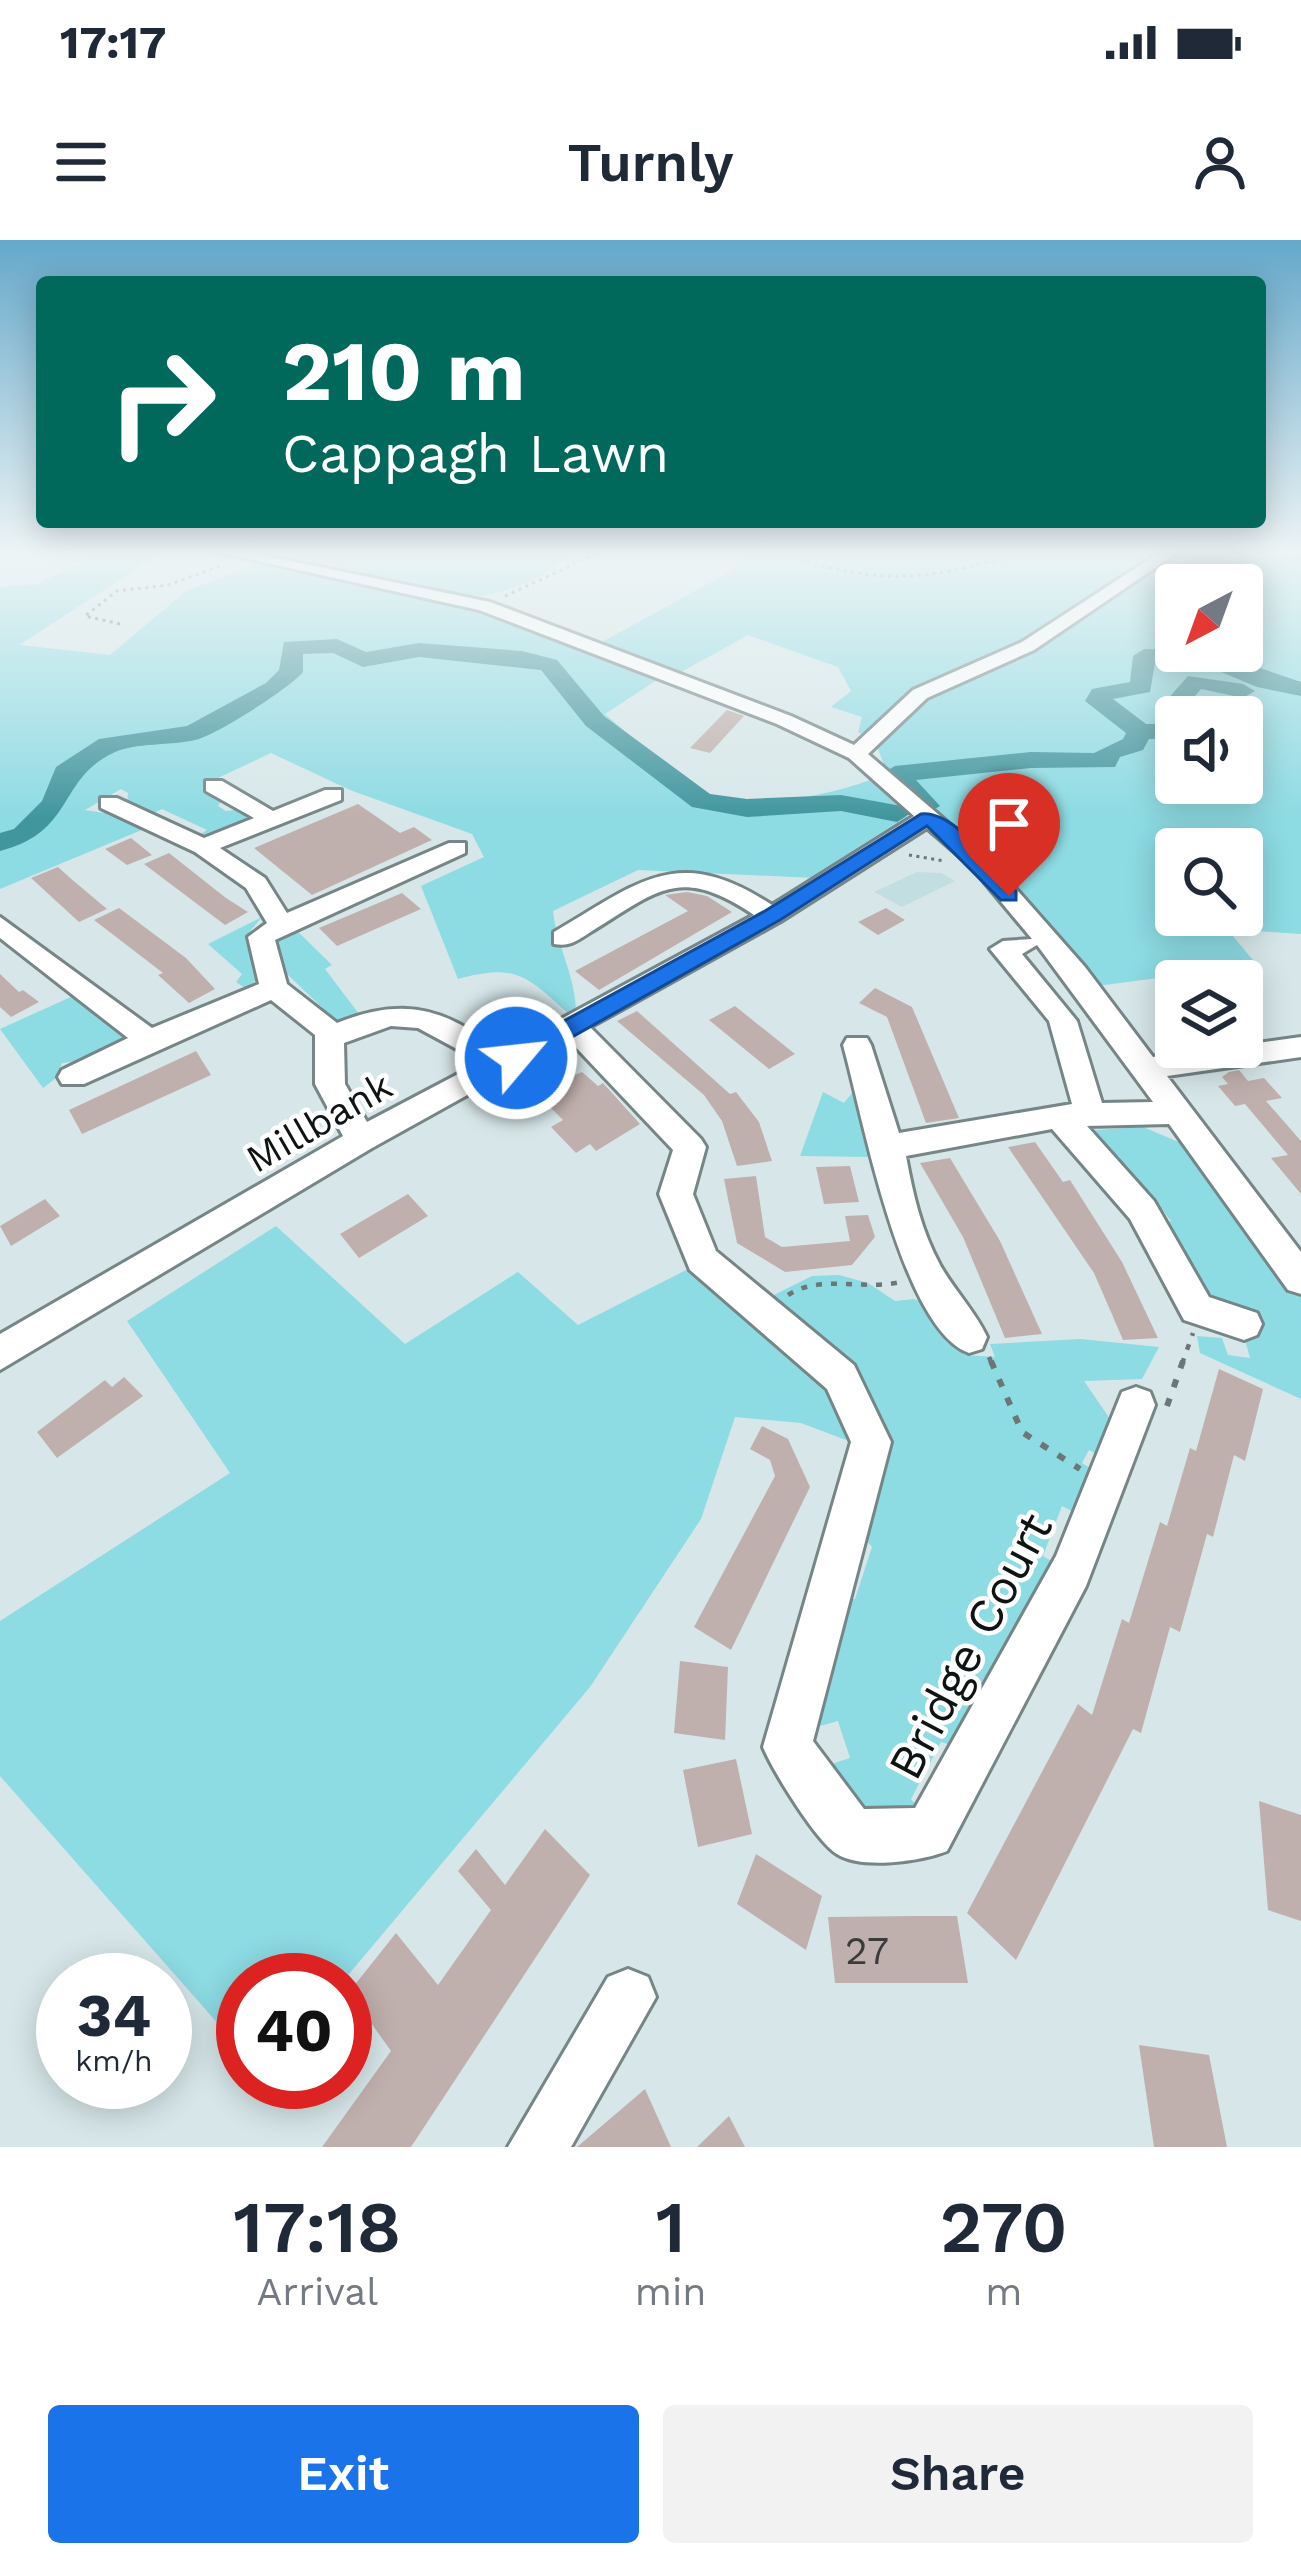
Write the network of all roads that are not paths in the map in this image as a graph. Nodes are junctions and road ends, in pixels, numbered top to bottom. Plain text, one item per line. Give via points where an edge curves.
1 (571, 640) edge
2 (1037, 640) edge
3 (856, 754) junction
4 (214, 786) dead end
5 (333, 795) dead end
6 (109, 803) dead end
7 (927, 818) junction
8 (272, 819) junction
9 (203, 848) junction
10 (457, 848) dead end
11 (772, 916) junction
12 (0, 925) edge
13 (281, 925) junction
14 (563, 938) dead end
15 (1024, 945) dead end
16 (274, 988) junction
17 (574, 1028) junction
18 (329, 1038) junction
19 (149, 1040) junction
20 (857, 1046) dead end
21 (1301, 1047) edge
22 (482, 1052) dead end
23 (1148, 1068) junction
24 (73, 1077) dead end
25 (1179, 1112) junction
26 (1076, 1115) junction
27 (361, 1140) junction
28 (888, 1147) junction
29 (1301, 1279) edge
30 (1244, 1324) dead end
31 (969, 1337) dead end
32 (0, 1353) edge
33 (1136, 1405) dead end
34 (628, 1997) dead end
35 (538, 2147) edge

1 - 3 street
2 - 3 street via 920,694
3 - 7 street
4 - 8 street
5 - 8 street
6 - 9 street
7 - 11 street, Millbank
7 - 23 street
8 - 9 street
9 - 13 street via 256,883
10 - 13 street
11 - 14 street via 712,880 686,878 585,913
11 - 17 street, Millbank
12 - 19 street
13 - 16 street via 261,937
15 - 26 street via 1003,949 1069,1035
16 - 18 street
16 - 19 street
17 - 27 street, Millbank
17 - 33 street, Bridge Court via 690,1147 676,1194 702,1260 842,1377 871,1442 787,1747 852,1835 928,1833 1072,1574 1111,1489
18 - 22 street via 370,1018 412,1014
18 - 27 street via 330,1084
19 - 24 street
20 - 28 street
21 - 23 street
23 - 25 street
25 - 26 street
25 - 29 street
26 - 28 street
26 - 30 street via 1197,1309
27 - 32 street, Millbank
28 - 31 street via 901,1215 927,1275
34 - 35 street

